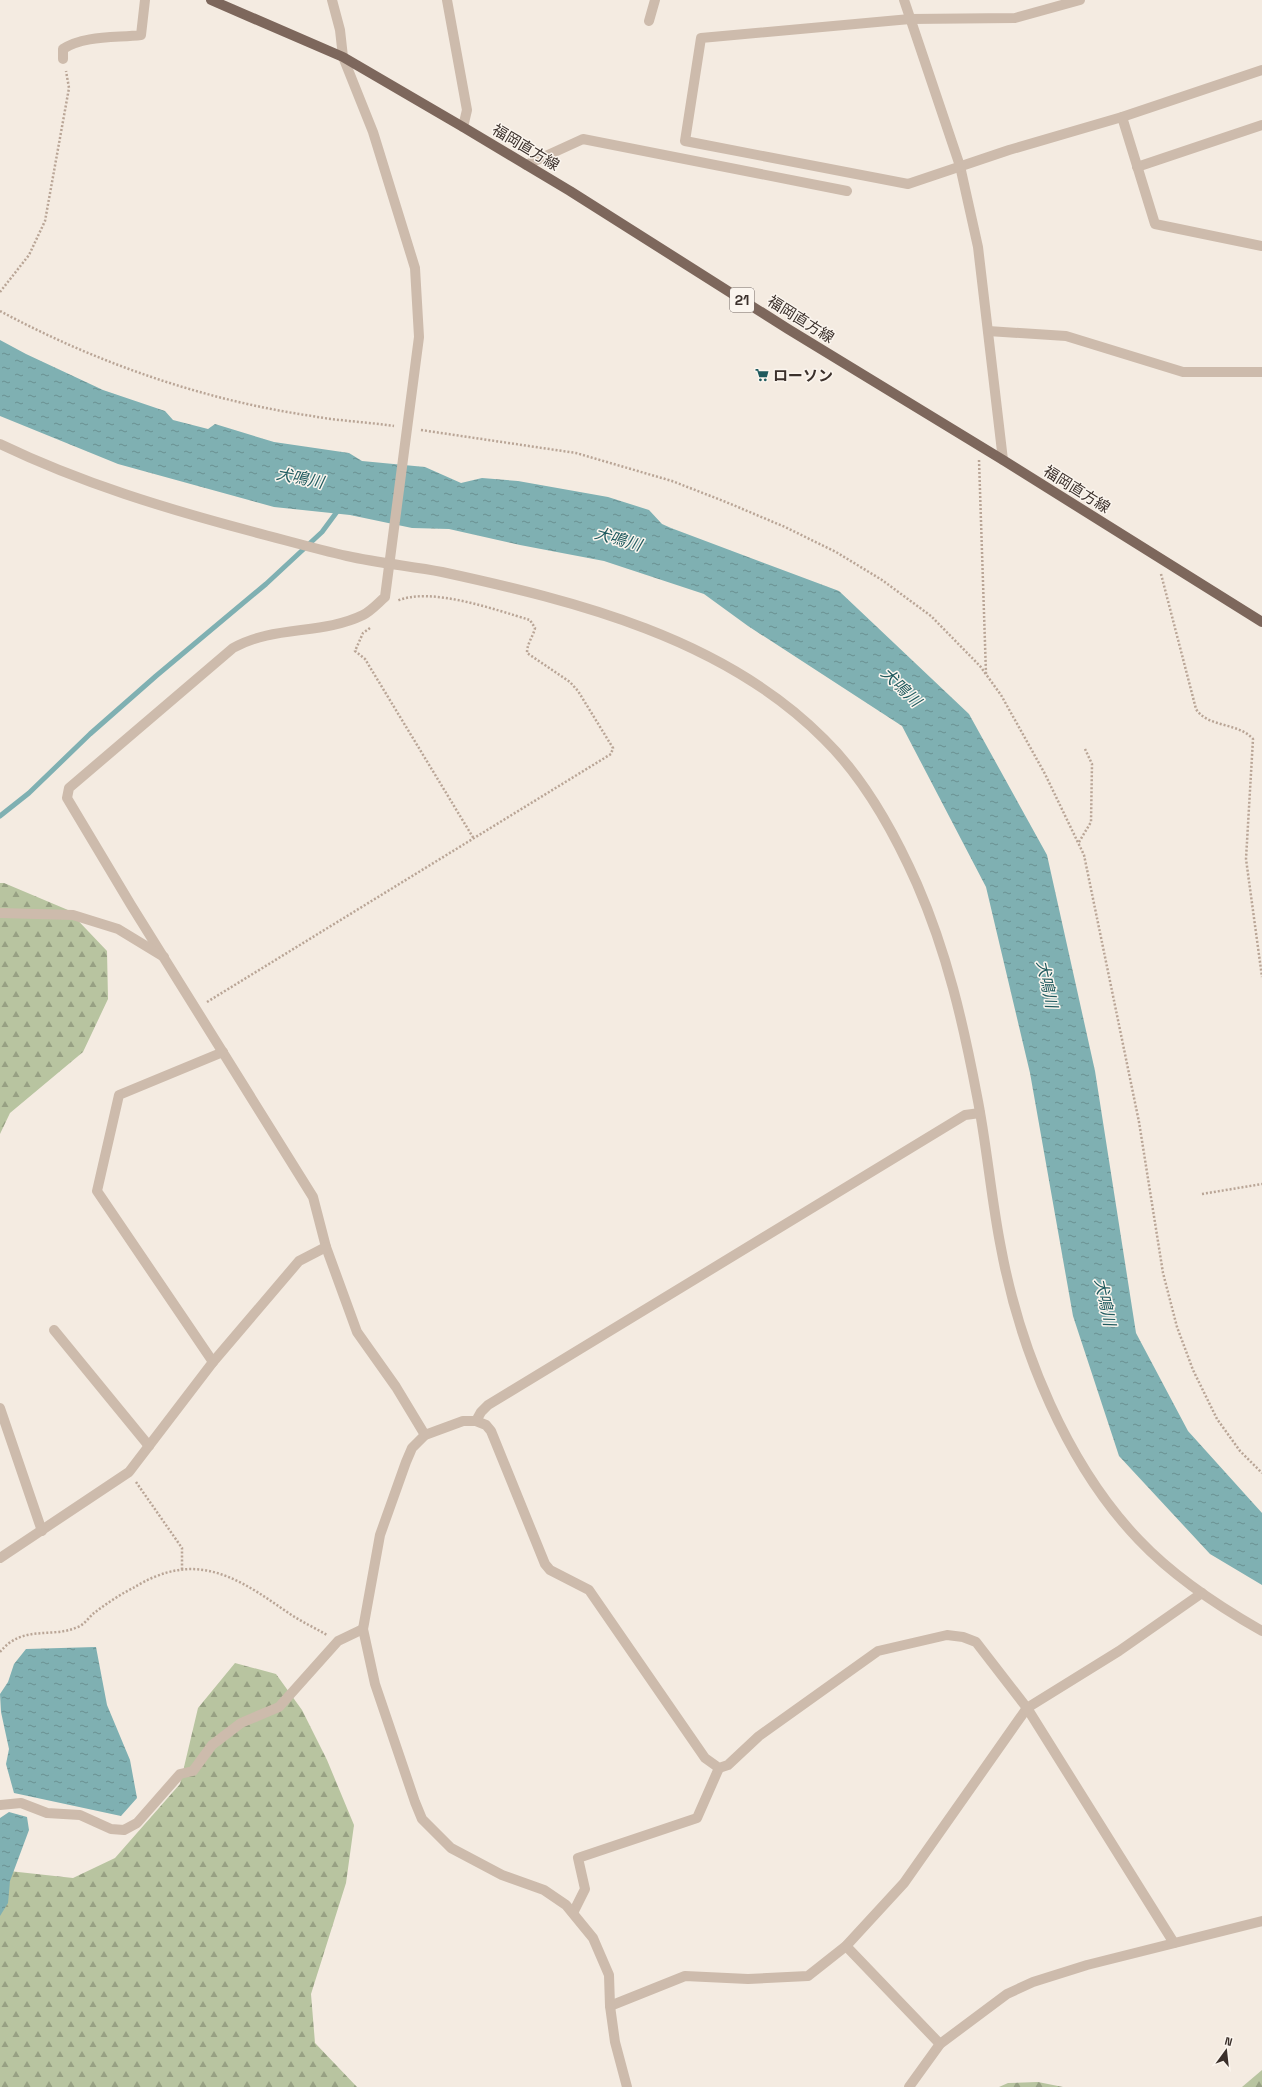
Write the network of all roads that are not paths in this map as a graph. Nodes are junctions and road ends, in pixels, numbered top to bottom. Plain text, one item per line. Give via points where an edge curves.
1 (145, 0) edge
2 (211, 0) edge
3 (332, 0) edge
4 (447, 0) edge
5 (654, 0) edge
6 (904, 0) edge
7 (1080, 0) edge
8 (910, 19) junction
9 (649, 21) dead end
10 (343, 57) junction
11 (63, 59) road end
12 (1262, 70) edge
13 (1122, 117) junction
14 (1262, 125) edge
15 (463, 127) junction
16 (526, 165) junction
17 (960, 166) junction
18 (1137, 167) junction
19 (847, 192) dead end
20 (1262, 246) edge
21 (988, 331) junction
22 (1262, 372) edge
23 (0, 444) edge
24 (1003, 460) junction
25 (390, 565) junction
26 (1262, 622) edge
27 (0, 913) edge
28 (166, 958) junction
29 (222, 1052) junction
30 (980, 1113) junction
31 (326, 1247) junction
32 (54, 1330) dead end
33 (213, 1362) junction
34 (0, 1408) edge
35 (476, 1421) junction
36 (425, 1435) junction
37 (149, 1446) junction
38 (42, 1531) junction
39 (0, 1558) edge
40 (1202, 1593) junction
41 (363, 1629) junction
42 (1262, 1631) edge
43 (1027, 1708) junction
44 (719, 1768) junction
45 (0, 1806) edge
46 (573, 1914) junction
47 (1262, 1921) edge
48 (1174, 1943) junction
49 (846, 1946) junction
50 (610, 2006) junction
51 (940, 2044) junction
52 (627, 2087) edge
53 (909, 2087) edge

1 - 11 street via 141,35 71,44 63,49
2 - 10 main road, 福岡直方線 / 21
3 - 10 street via 340,30
4 - 15 street via 466,110
5 - 9 street
6 - 8 street
7 - 8 street via 1015,18
8 - 17 street
8 - 17 street via 701,38 684,141 908,184
10 - 15 main road, 福岡直方線 / 21
10 - 25 street via 373,132 415,268 419,337
12 - 13 street
13 - 17 street
13 - 18 street
14 - 18 street
15 - 16 main road, 福岡直方線 / 21
16 - 19 street via 583,139
16 - 24 main road, 福岡直方線 / 21
17 - 21 street via 978,247
18 - 20 street via 1155,224
21 - 22 street via 1066,336 1183,372
21 - 24 street
23 - 25 street via 48,467 174,511
24 - 26 main road, 福岡直方線 / 21
25 - 28 street via 384,597 364,614 321,627 262,635 233,648 69,788 67,798
25 - 30 street via 435,571 538,594 656,633 750,679 825,739 871,797 897,842 926,906 958,1001
27 - 28 street via 73,914 118,929
28 - 29 street
29 - 31 street via 313,1197
29 - 33 street via 119,1095 97,1191
30 - 35 street via 965,1115 488,1405
30 - 40 street via 1002,1253 1020,1323 1042,1384 1082,1464 1115,1513 1170,1569
31 - 33 street via 299,1261
31 - 36 street via 357,1332 396,1387
32 - 37 street
33 - 37 street
34 - 38 street
35 - 36 street via 463,1421
35 - 44 street via 486,1425 491,1431 545,1564 550,1570 589,1590 705,1758
36 - 41 street via 412,1448 380,1535
37 - 38 street via 129,1472
38 - 39 street
40 - 42 street
40 - 43 street via 1119,1651
41 - 45 street via 338,1641 279,1707 241,1723 212,1745 193,1771 180,1774 137,1823 124,1830 111,1829 80,1815 47,1813 21,1803
41 - 46 street via 375,1684 422,1819 451,1848 502,1875 544,1890 566,1905
43 - 44 street via 976,1642 963,1636 947,1635 878,1651 759,1736 728,1765
43 - 48 street
43 - 49 street via 904,1882
44 - 46 street via 697,1818 578,1858 585,1889
46 - 50 street via 593,1938 609,1975
47 - 48 street
48 - 51 street via 1033,1982 1007,1994
49 - 50 street via 808,1976 748,1979 685,1976
49 - 51 street
50 - 52 street via 614,2042
51 - 53 street

